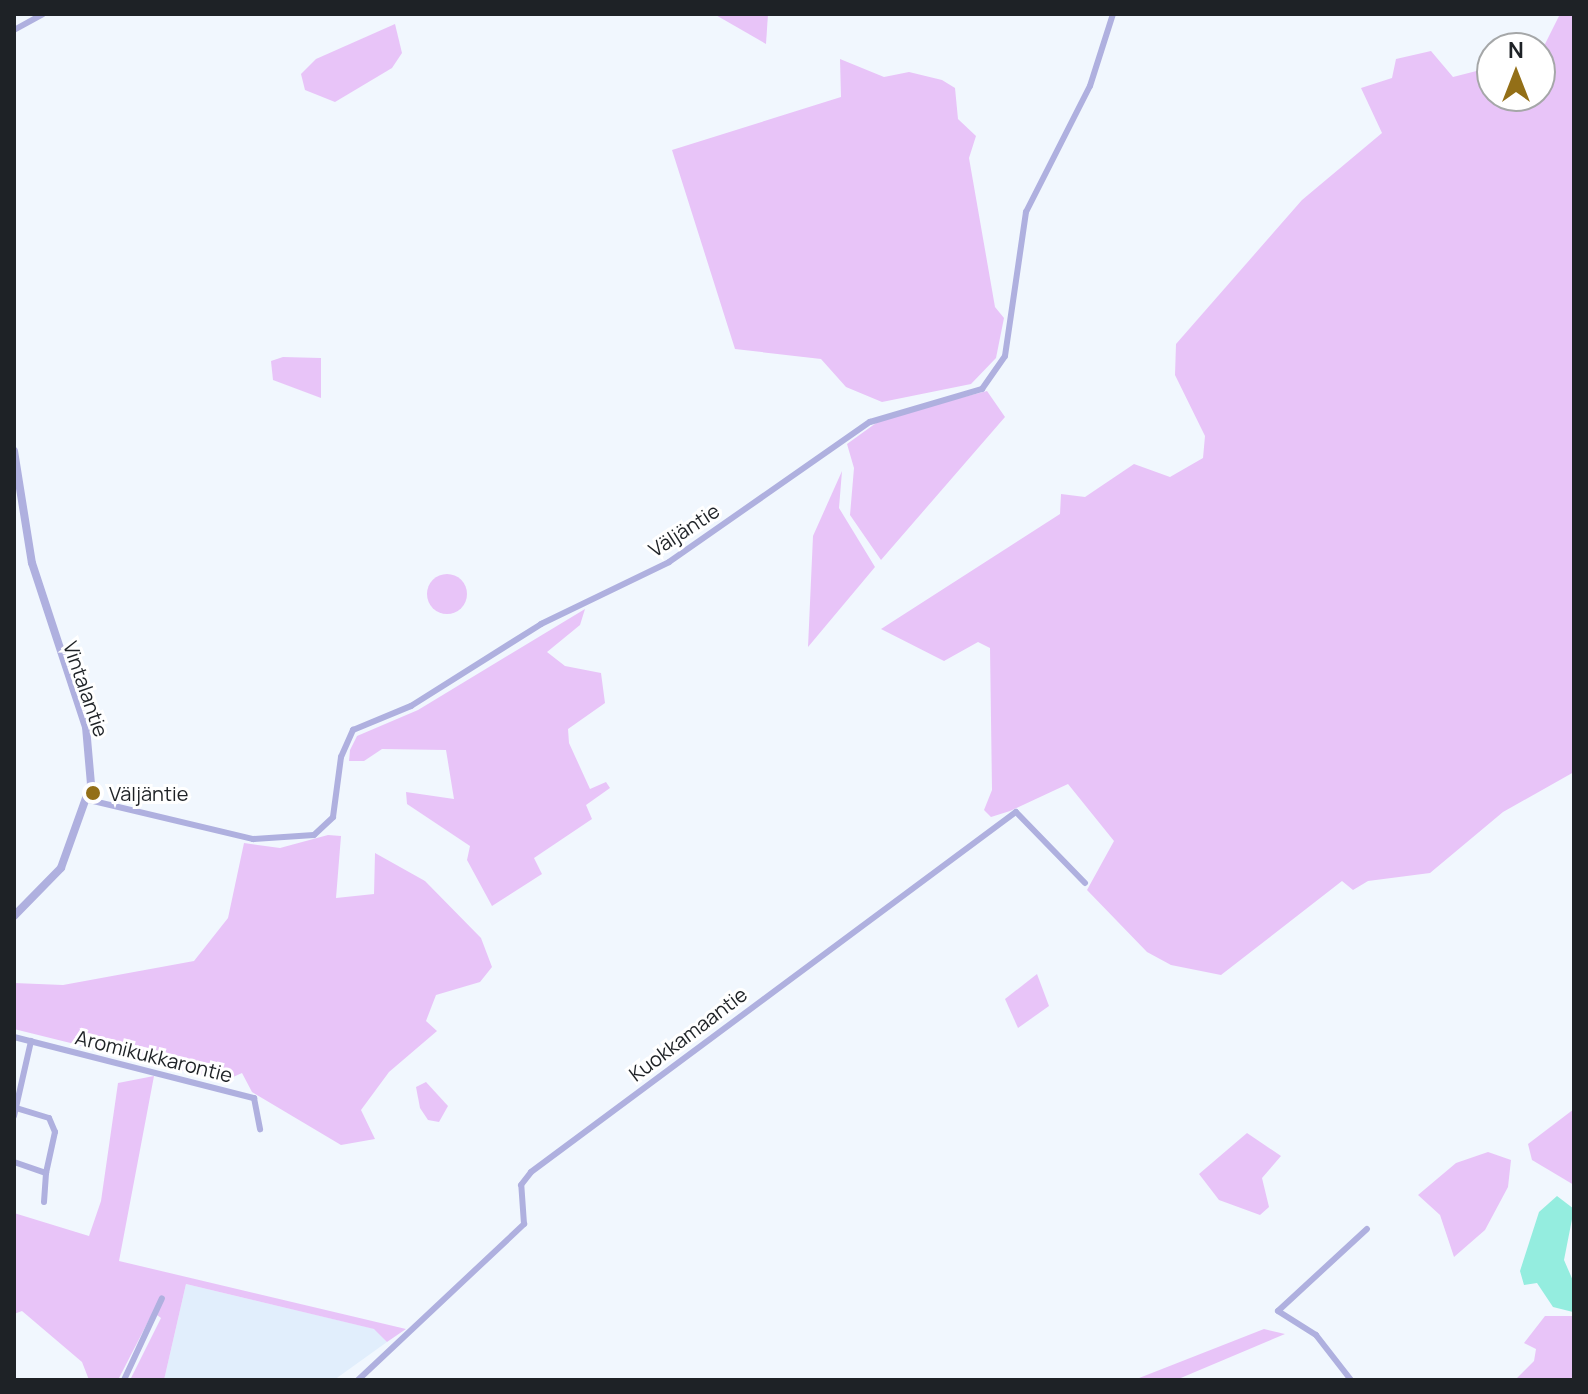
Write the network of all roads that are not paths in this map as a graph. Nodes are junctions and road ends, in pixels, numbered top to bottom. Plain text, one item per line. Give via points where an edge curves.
1 (43, 14) edge
2 (1113, 14) edge
3 (14, 30) edge
4 (14, 451) edge
5 (89, 800) junction
6 (1085, 883) dead end
7 (14, 916) edge
8 (14, 1037) edge
9 (31, 1041) junction
10 (17, 1108) junction
11 (14, 1116) edge
12 (260, 1129) dead end
13 (14, 1162) edge
14 (46, 1173) junction
15 (44, 1202) dead end
16 (1367, 1229) dead end
17 (162, 1298) dead end
18 (124, 1380) edge
19 (358, 1380) edge
20 (1351, 1380) edge

1 - 3 street
2 - 5 street, Väljäntie via 1090,86 1026,212 1005,356 982,389 870,422 669,562 541,624 411,706 353,730 341,757 333,817 314,835 253,839
4 - 5 street, Vintalantie via 32,563 87,735
5 - 7 street, Vintalantie via 61,868
6 - 19 street, Kuokkamaantie via 1016,812 531,1172 521,1185 524,1224
8 - 9 street, Aromikukkarontie
9 - 10 street
9 - 12 street, Aromikukkarontie via 254,1098
10 - 11 street
10 - 14 street via 53,1122
13 - 14 street
14 - 15 street
16 - 20 street via 1278,1311 1316,1335
17 - 18 street

